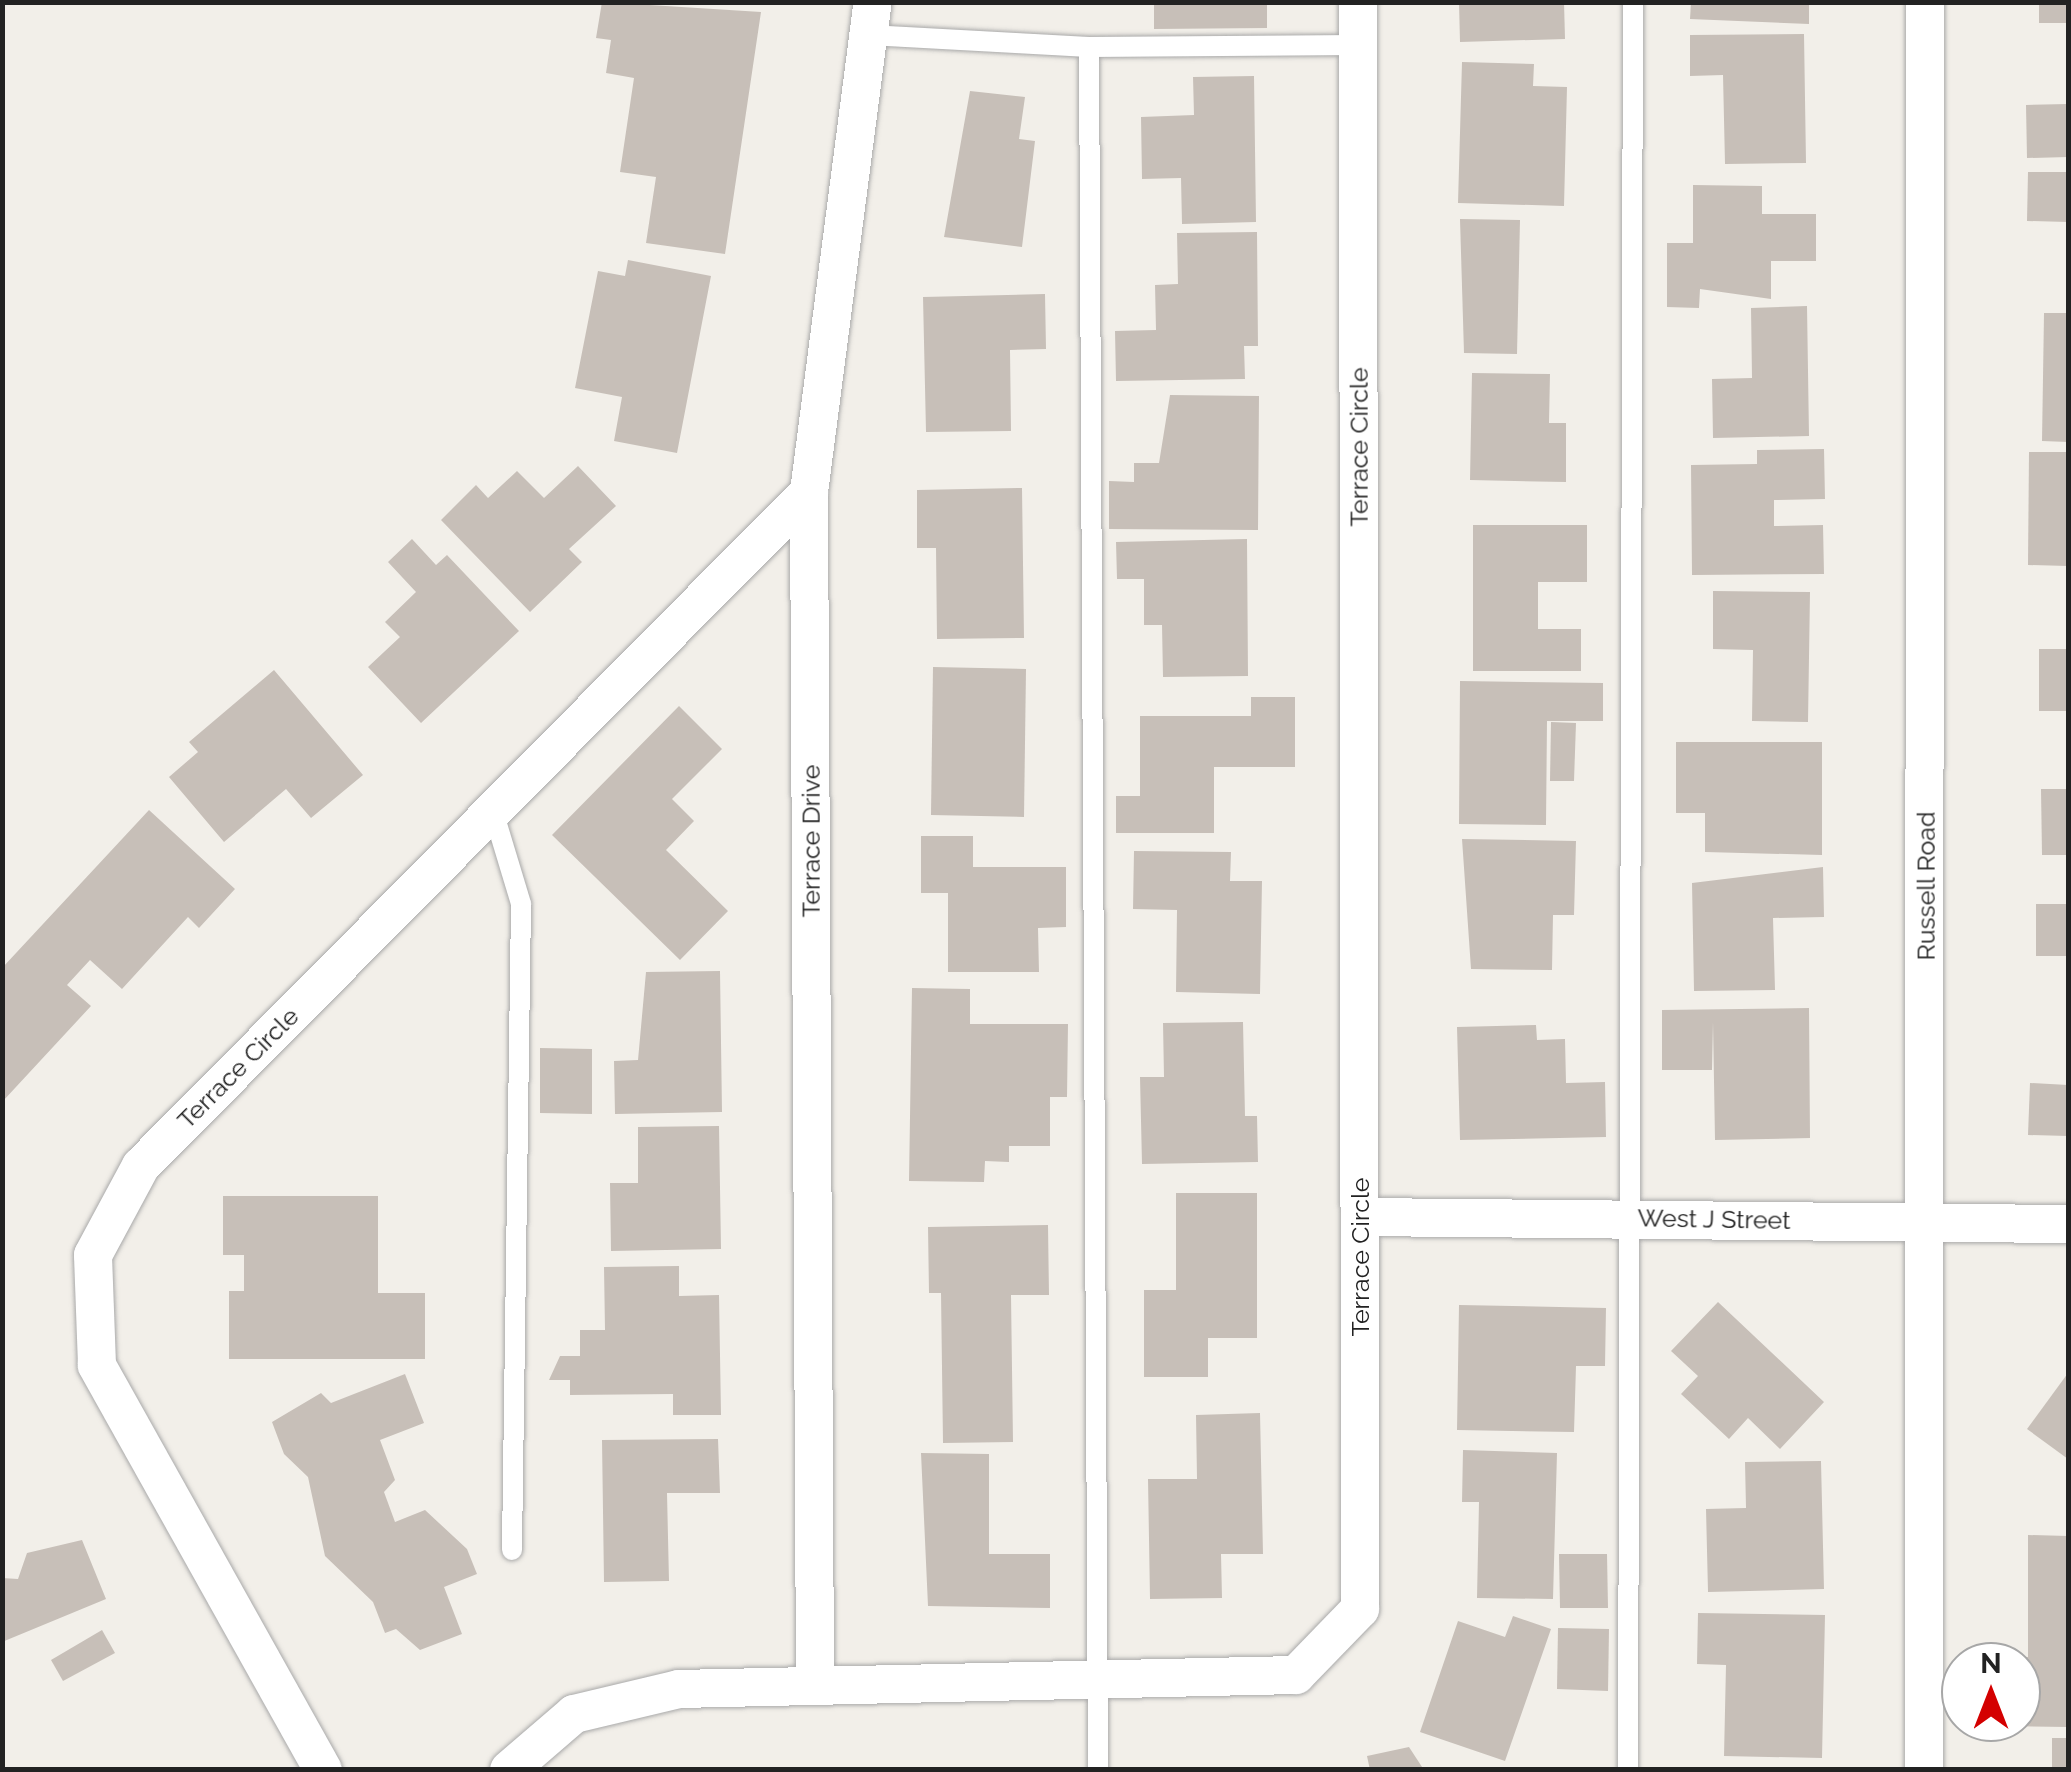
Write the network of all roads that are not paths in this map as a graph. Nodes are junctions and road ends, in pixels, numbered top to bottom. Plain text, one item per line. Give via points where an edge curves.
1 (1358, 2) edge
2 (1633, 2) edge
3 (1926, 2) edge
4 (871, 19) edge
5 (1358, 44) junction
6 (1089, 48) junction
7 (810, 492) junction
8 (493, 811) junction
9 (1360, 1217) junction
10 (1630, 1218) junction
11 (1926, 1222) junction
12 (2068, 1224) edge
13 (512, 1550) dead end
14 (1102, 1678) junction
15 (815, 1684) junction
16 (322, 1770) edge
17 (508, 1770) edge
18 (1098, 1770) edge
19 (1628, 1770) edge
20 (1924, 1770) edge

1 - 5 street, Terrace Circle
2 - 10 lane
3 - 11 street, Russell Road
4 - 6 lane
4 - 7 street, Terrace Drive
5 - 6 lane
5 - 9 street, Terrace Circle
6 - 14 lane
7 - 8 street, Terrace Circle
7 - 15 street, Terrace Drive
8 - 13 lane via 521,904
8 - 16 street, Terrace Circle via 142,1166 93,1255 97,1365
9 - 10 street, West J Street
9 - 14 street, Terrace Circle via 1360,1609 1296,1675
10 - 11 street, West J Street
10 - 19 lane
11 - 12 street, West J Street
11 - 20 street, Russell Road
14 - 15 street, Terrace Circle
14 - 18 lane
15 - 17 street, Terrace Circle via 679,1689 574,1714

